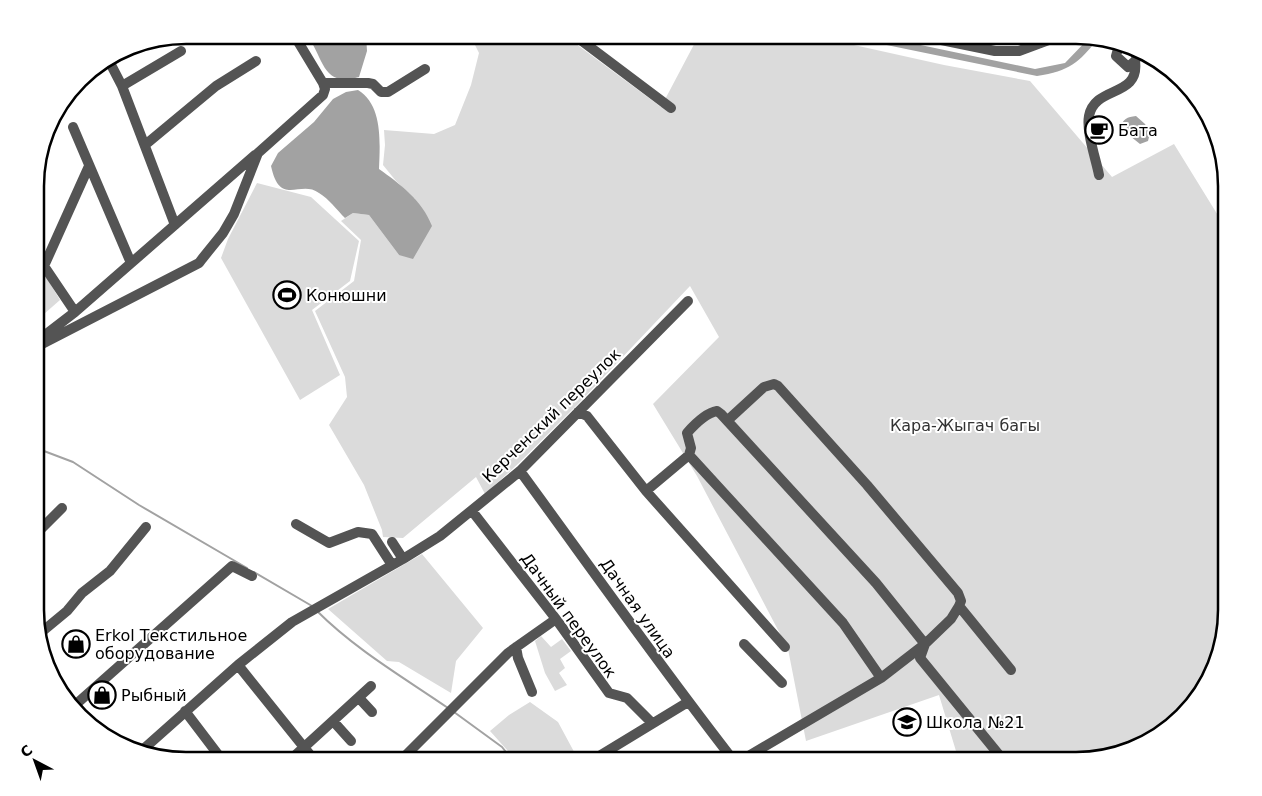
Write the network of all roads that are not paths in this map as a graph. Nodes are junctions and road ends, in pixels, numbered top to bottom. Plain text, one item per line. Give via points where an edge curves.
1 (300, 44) edge
2 (586, 44) edge
3 (960, 44) edge
4 (1038, 44) edge
5 (1118, 50) edge
6 (181, 51) dead end
7 (1137, 57) edge
8 (256, 61) dead end
9 (1135, 61) junction
10 (111, 65) edge
11 (425, 69) dead end
12 (324, 83) junction
13 (122, 86) junction
14 (671, 108) dead end
15 (73, 127) dead end
16 (145, 145) junction
17 (258, 153) junction
18 (89, 166) junction
19 (1099, 175) dead end
20 (175, 225) junction
21 (44, 254) edge
22 (131, 263) junction
23 (44, 266) edge
24 (688, 301) dead end
25 (75, 312) junction
26 (44, 336) edge
27 (44, 343) edge
28 (578, 412) junction
29 (728, 420) junction
30 (689, 455) junction
31 (520, 471) junction
32 (646, 491) junction
33 (62, 508) dead end
34 (472, 511) junction
35 (296, 524) dead end
36 (44, 526) edge
37 (146, 527) dead end
38 (392, 542) dead end
39 (403, 558) junction
40 (392, 566) junction
41 (252, 576) dead end
42 (959, 606) junction
43 (556, 618) junction
44 (45, 629) edge
45 (744, 644) dead end
46 (925, 644) junction
47 (516, 647) junction
48 (785, 647) dead end
49 (238, 665) junction
50 (1011, 670) dead end
51 (881, 678) junction
52 (782, 683) dead end
53 (371, 686) dead end
54 (532, 692) dead end
55 (359, 698) junction
56 (688, 702) junction
57 (78, 703) edge
58 (186, 711) junction
59 (372, 712) dead end
60 (333, 721) junction
61 (652, 724) junction
62 (351, 742) dead end
63 (146, 747) edge
64 (304, 747) junction
65 (217, 752) edge
66 (299, 752) edge
67 (308, 752) edge
68 (409, 752) edge
69 (606, 752) edge
70 (727, 752) edge
71 (755, 752) edge
72 (997, 752) edge

1 - 12 street
2 - 14 street
3 - 4 street via 995,51 1019,51
5 - 9 street via 1116,56 1128,67
6 - 13 street
7 - 9 street
8 - 16 street via 216,86
9 - 19 street via 1136,71 1130,84 1104,96 1089,115 1088,125
10 - 13 street
11 - 12 street via 388,92 381,92 368,83
12 - 17 street via 323,95
13 - 16 street
15 - 18 street
16 - 20 street
17 - 20 street
17 - 27 street via 224,233 199,263
18 - 21 street
18 - 22 street
20 - 22 street
22 - 25 street
23 - 25 street
24 - 28 street, Керченский переулок
25 - 26 street
28 - 31 street, Керченский переулок
28 - 32 street via 587,416
29 - 30 street via 716,411 696,423 687,435 691,448
29 - 42 street via 764,387 776,384 958,593
29 - 46 street via 876,583
30 - 32 street
30 - 51 street via 843,624
31 - 34 street, Керченский переулок
31 - 56 street, Дачная улица
32 - 48 street
33 - 36 street
34 - 39 street, Керченский переулок via 440,536
34 - 43 street, Дачный переулок
35 - 40 street via 329,543 358,532 372,534
37 - 44 street via 110,571
38 - 39 street
39 - 40 street, Керченский переулок
40 - 49 street, Керченский переулок via 292,622
41 - 57 street via 232,566
42 - 46 street via 951,619
42 - 50 street
43 - 47 street
43 - 61 street, Дачный переулок via 609,693 626,698
45 - 52 street
46 - 51 street
46 - 72 street via 920,658
47 - 54 street
47 - 68 street
49 - 58 street, Керченский переулок
49 - 64 street
51 - 71 street
53 - 55 street
55 - 59 street
55 - 60 street
56 - 61 street
56 - 70 street, Дачная улица
58 - 63 street, Керченский переулок
58 - 65 street
60 - 62 street
60 - 64 street
61 - 69 street
64 - 66 street
64 - 67 street

